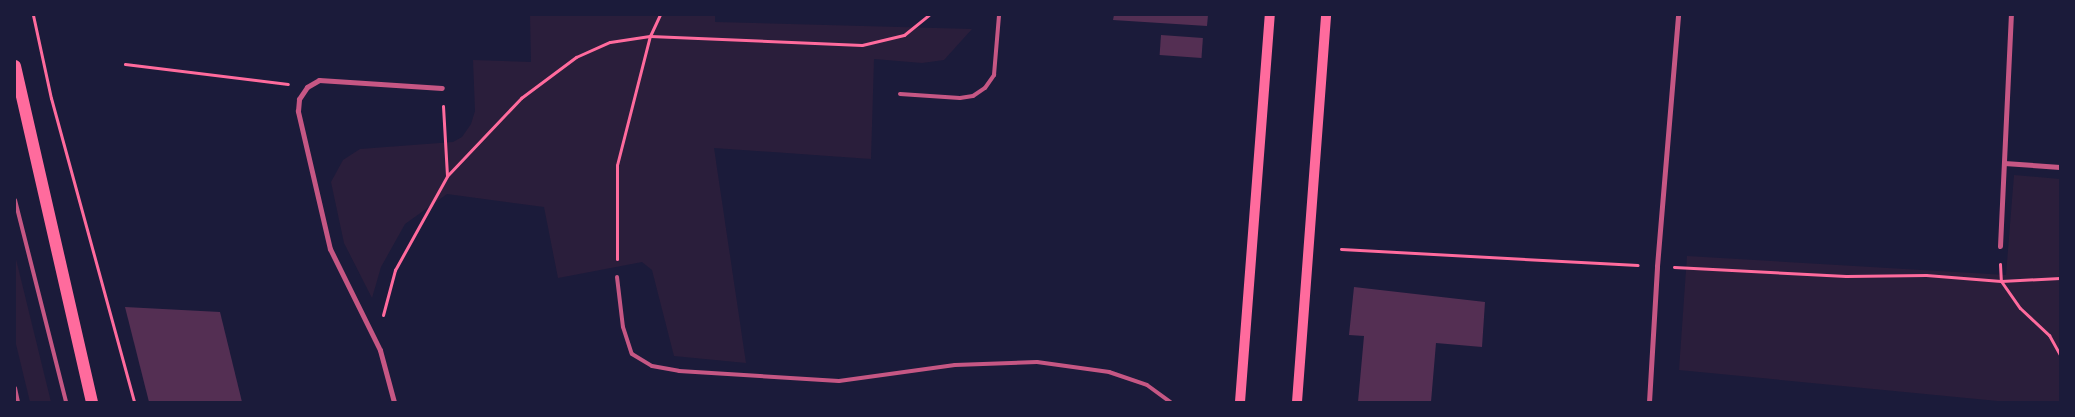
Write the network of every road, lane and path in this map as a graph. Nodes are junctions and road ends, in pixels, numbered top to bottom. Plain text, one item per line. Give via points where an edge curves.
1 (32, 15) edge
2 (660, 15) edge
3 (929, 15) edge
4 (999, 15) edge
5 (1270, 15) edge
6 (1326, 15) edge
7 (1678, 15) edge
8 (2012, 15) edge
9 (650, 36) junction
10 (125, 64) dead end
11 (15, 66) edge
12 (306, 86) junction
13 (442, 88) joint
14 (900, 94) dead end
15 (2004, 163) junction
16 (2060, 167) edge
17 (447, 176) junction
18 (15, 200) edge
19 (2000, 246) joint
20 (1341, 249) dead end
21 (1658, 266) junction
22 (617, 277) joint
23 (2060, 278) edge
24 (2001, 281) junction
25 (380, 350) junction
26 (2060, 355) edge
27 (15, 388) edge
28 (18, 402) edge
29 (66, 402) edge
30 (92, 402) edge
31 (134, 402) edge
32 (394, 402) edge
33 (1170, 402) edge
34 (1240, 402) edge
35 (1297, 402) edge
36 (1649, 402) edge

1 - 31 path via 51,98
2 - 9 path
3 - 9 path via 904,35 862,45
4 - 14 lane via 994,75 985,88 973,96 960,98
5 - 34 main road
6 - 35 main road
7 - 21 street
8 - 15 street
9 - 17 path via 610,42 576,57 521,98
9 - 22 path via 617,165
10 - 12 path
11 - 30 main road
12 - 13 street via 319,80 332,80
12 - 25 street via 299,99 298,111 330,249
13 - 17 path
15 - 16 street
15 - 19 street
17 - 25 path via 395,270 383,316
18 - 29 lane
19 - 24 path
20 - 21 path
21 - 24 path via 1846,276 1926,275
21 - 36 street
22 - 33 lane via 623,327 632,354 652,366 679,372 839,381 955,365 1037,362 1109,372 1146,385
23 - 24 path
24 - 26 path via 2020,308 2049,335
25 - 32 street
27 - 28 lane

